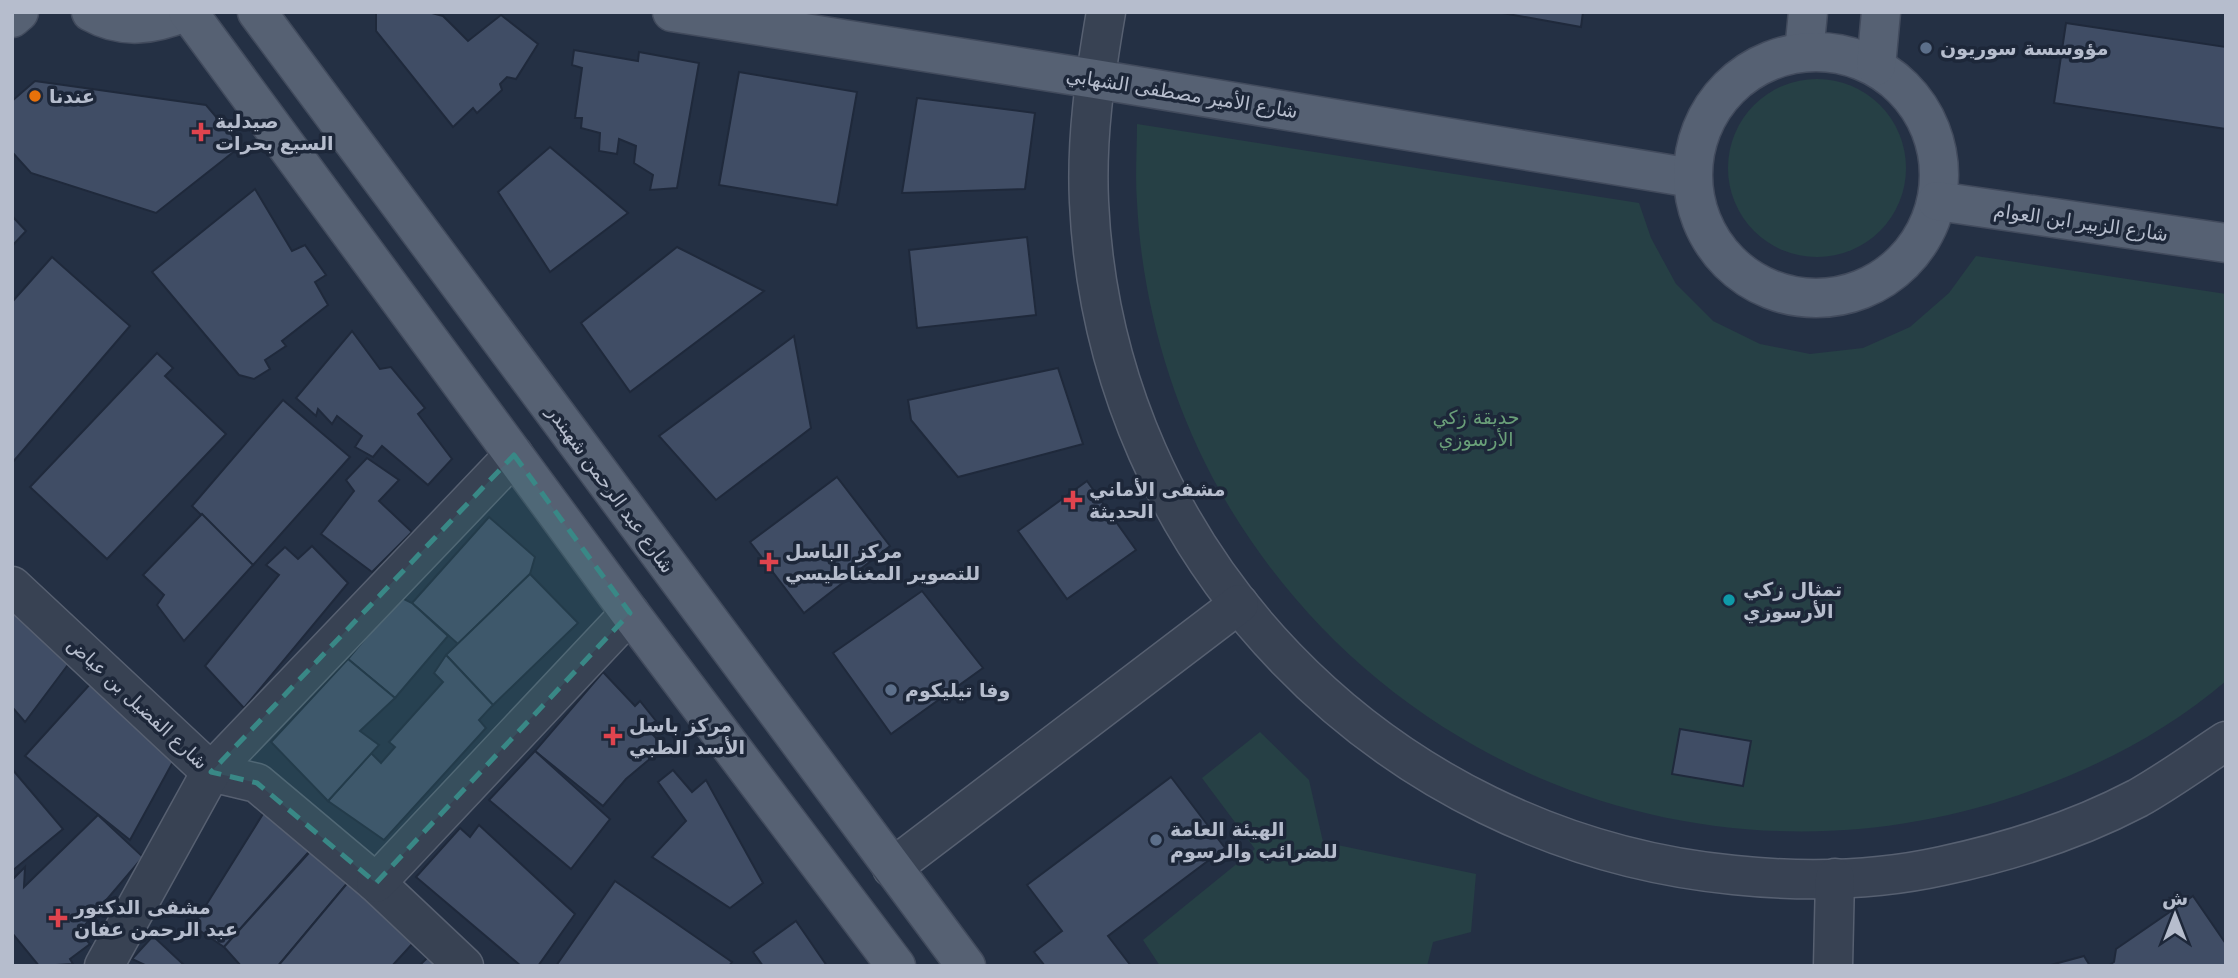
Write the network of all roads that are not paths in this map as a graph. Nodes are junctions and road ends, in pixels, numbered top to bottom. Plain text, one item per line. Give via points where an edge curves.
1 (19, 12) edge
2 (91, 12) edge
3 (186, 12) edge
4 (257, 12) edge
5 (672, 12) edge
6 (1107, 12) edge
7 (1808, 12) edge
8 (1881, 12) edge
9 (12, 18) edge
10 (1804, 52) junction
11 (1875, 66) junction
12 (1095, 79) junction
13 (1692, 178) junction
14 (1937, 201) junction
15 (2226, 243) edge
16 (514, 455) junction
17 (12, 586) edge
18 (1239, 604) junction
19 (630, 613) junction
20 (2222, 751) edge
21 (211, 772) junction
22 (892, 869) junction
23 (1835, 878) junction
24 (376, 883) junction
25 (104, 966) edge
26 (464, 966) edge
27 (896, 966) edge
28 (966, 966) edge
29 (1833, 966) edge

1 - 9 main road
2 - 3 main road via 130,24 160,22
3 - 16 main road
4 - 22 main road, شارع عبد الرحمن شهبندر
5 - 12 main road, شارع الأمير مصطفى الشهابي
6 - 12 street
7 - 10 main road
8 - 11 main road
10 - 11 main road via 1841,54
10 - 13 main road via 1768,61 1737,80 1712,108 1697,141
11 - 14 main road via 1907,91 1929,124 1940,162
12 - 13 main road, شارع الأمير مصطفى الشهابي
12 - 18 street via 1089,203 1097,284 1115,363 1142,440 1178,513
13 - 14 main road via 1699,214 1715,247 1741,273 1763,285 1810,298 1846,294 1880,280 1906,260 1926,233
14 - 15 main road, شارع الزبير ابن العوام
16 - 19 main road
16 - 21 street
17 - 21 street, شارع الفضيل بن عياض
18 - 22 street
18 - 23 street via 1272,645 1330,702 1394,752 1464,794 1538,829 1615,855 1695,872 1776,880
19 - 24 street
19 - 27 main road
20 - 23 street via 2139,797 2018,847 1938,867
21 - 24 street, شارع الفضيل بن عياض via 257,783
21 - 25 street
22 - 28 main road, شارع عبد الرحمن شهبندر
23 - 29 street
24 - 26 street, شارع الفضيل بن عياض

